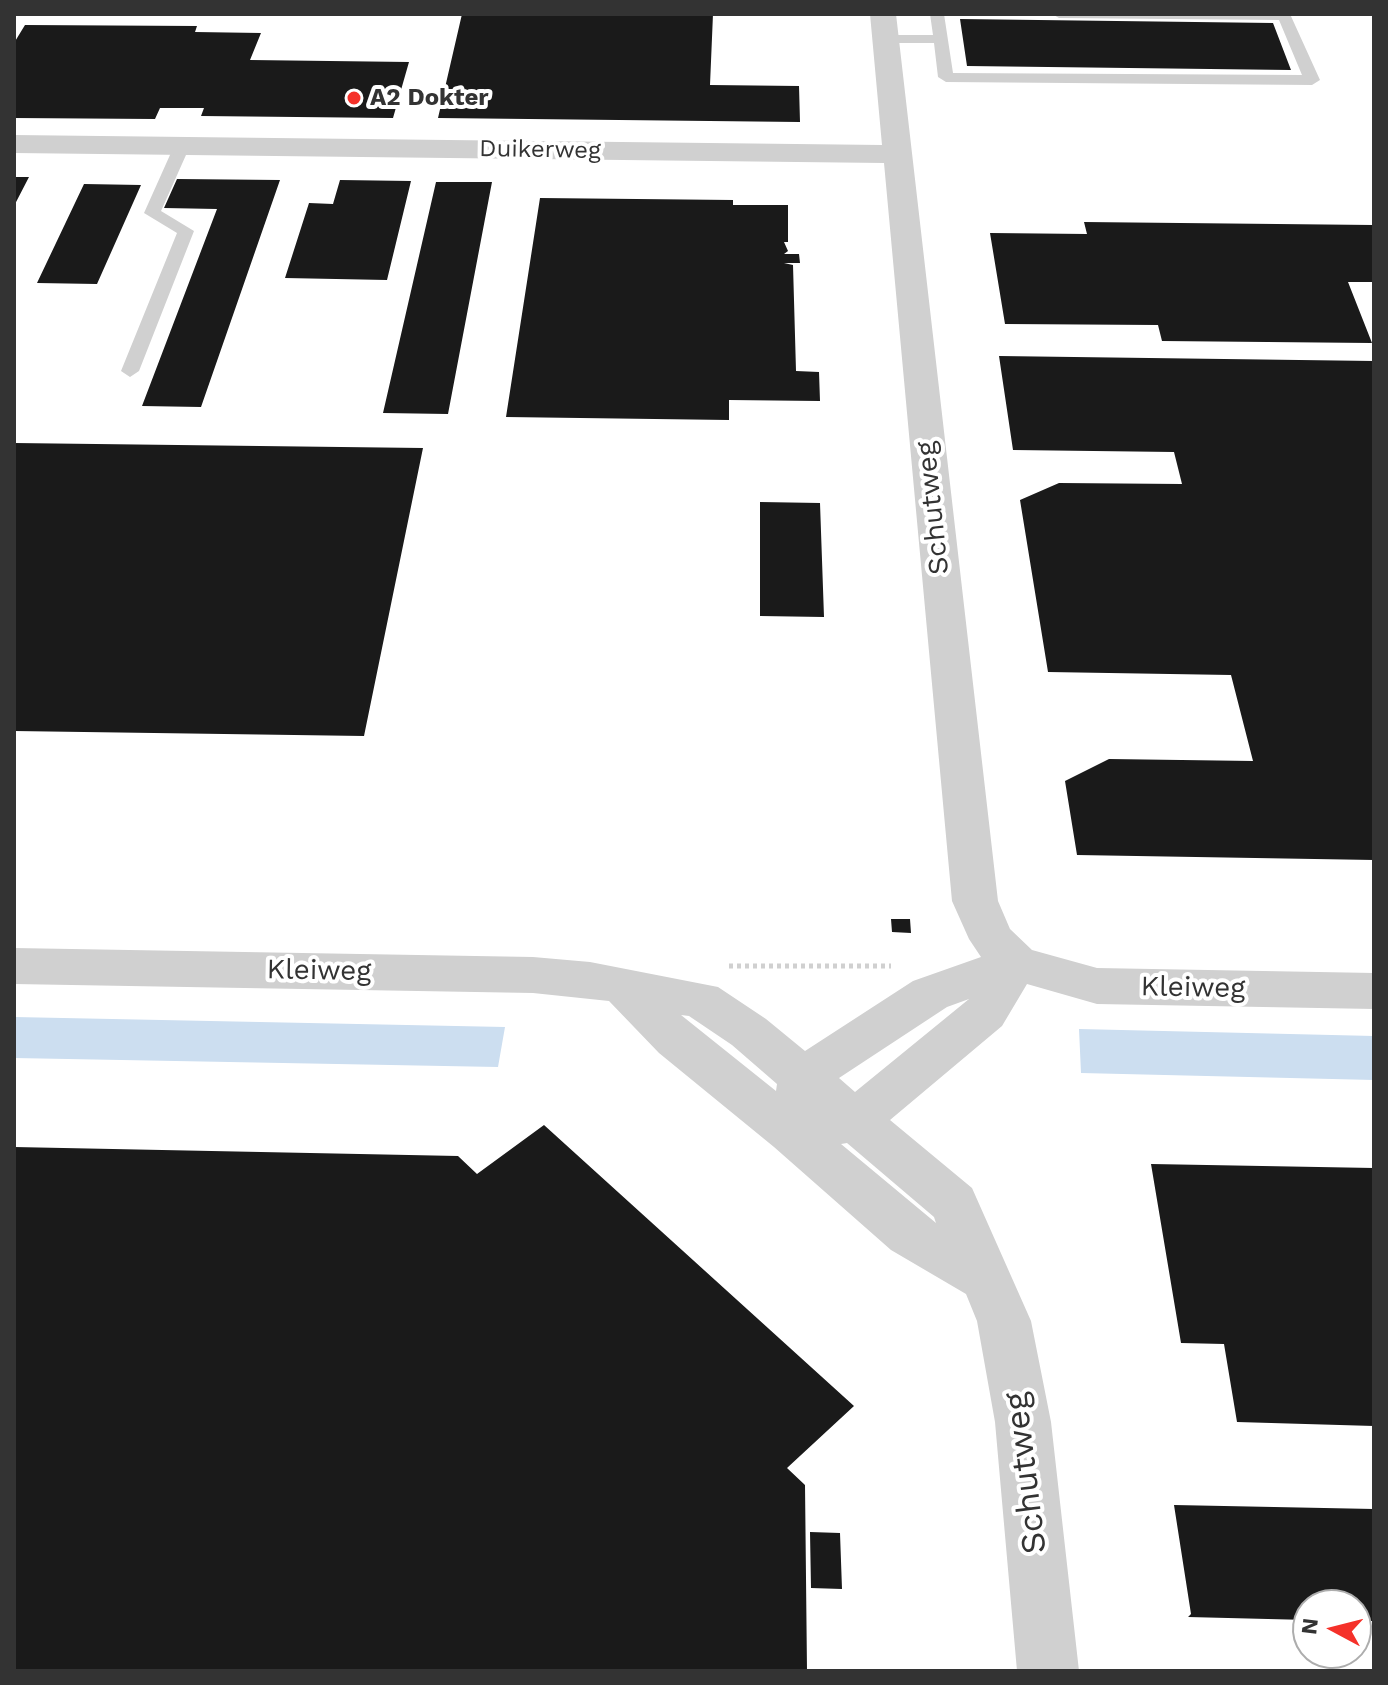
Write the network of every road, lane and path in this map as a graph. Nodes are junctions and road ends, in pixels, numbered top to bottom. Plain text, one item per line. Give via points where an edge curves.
1 (937, 14) edge
2 (1059, 14) edge
3 (884, 27) edge
4 (941, 39) junction
5 (14, 144) edge
6 (182, 146) junction
7 (898, 154) junction
8 (130, 371) dead end
9 (1016, 963) junction
10 (14, 966) edge
11 (725, 966) dead end
12 (896, 966) dead end
13 (624, 987) junction
14 (1374, 991) edge
15 (803, 1077) junction
16 (855, 1121) junction
17 (792, 1132) junction
18 (987, 1279) junction
19 (1048, 1671) edge

1 - 4 lane
2 - 4 lane via 1284,16 1312,80 946,77
3 - 4 lane, Schutweg
3 - 7 street, Schutweg
5 - 6 street, Duikerweg
6 - 7 street, Duikerweg
6 - 8 lane via 152,213 186,231
7 - 9 street, Schutweg via 975,901 992,939
9 - 14 street, Kleiweg via 1097,986
9 - 15 street via 930,994
9 - 16 street via 985,1013
10 - 13 street, Kleiweg via 533,975
11 - 12 path
13 - 15 street, Kleiweg via 701,1000
13 - 17 street via 676,1040
15 - 16 street, Kleiweg
15 - 17 street
16 - 17 street
16 - 18 street, Schutweg via 954,1203
17 - 18 street via 910,1234
18 - 19 street, Schutweg via 1004,1321 1023,1422

